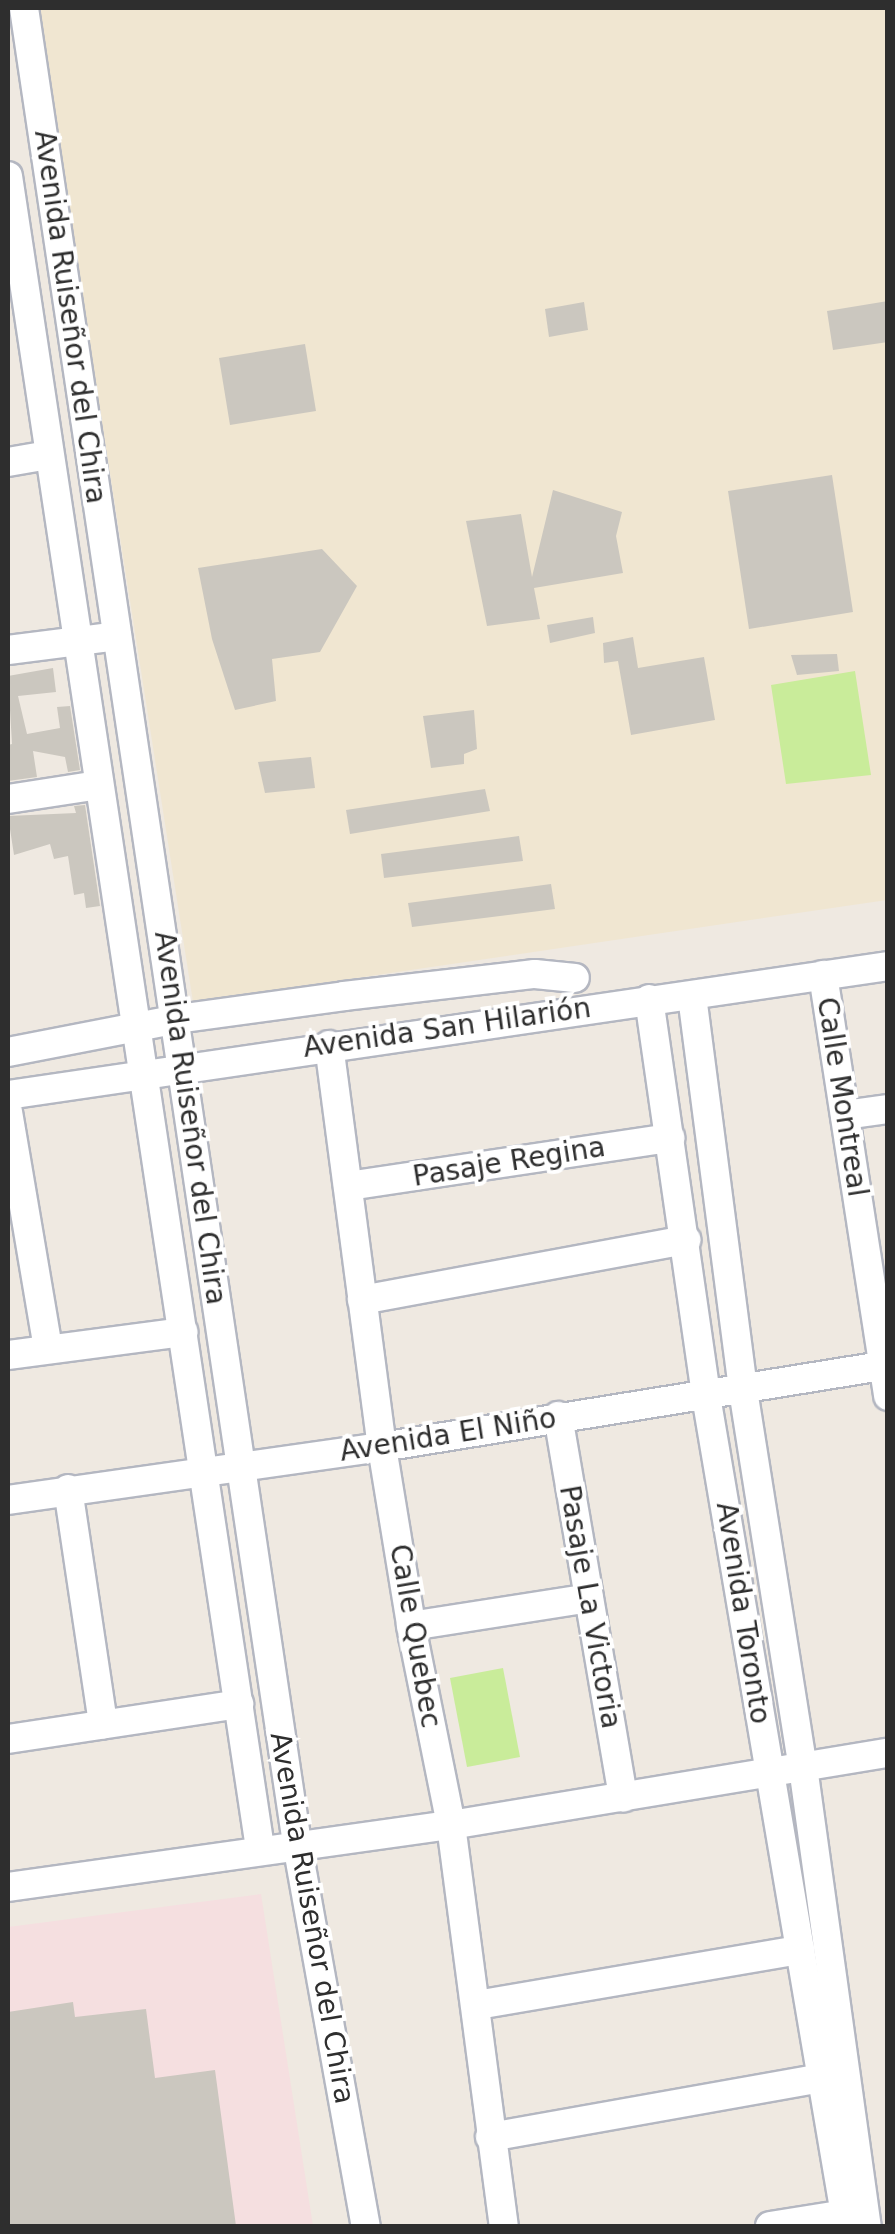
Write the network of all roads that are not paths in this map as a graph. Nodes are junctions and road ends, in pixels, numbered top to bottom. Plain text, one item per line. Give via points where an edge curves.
1 (24, 8) edge
2 (8, 176) edge
3 (70, 312) junction
4 (18, 322) edge
5 (48, 456) junction
6 (8, 462) edge
7 (117, 636) junction
8 (78, 641) junction
9 (8, 650) edge
10 (98, 785) junction
11 (8, 799) edge
12 (888, 966) edge
13 (823, 976) junction
14 (575, 978) dead end
15 (692, 996) junction
16 (648, 999) junction
17 (177, 1019) junction
18 (134, 1028) junction
19 (328, 1045) junction
20 (8, 1052) edge
21 (182, 1066) junction
22 (141, 1072) junction
23 (8, 1095) edge
24 (888, 1109) edge
25 (8, 1112) edge
26 (845, 1115) junction
27 (670, 1138) junction
28 (348, 1186) junction
29 (876, 1236) edge
30 (686, 1240) junction
31 (362, 1300) junction
32 (183, 1332) junction
33 (48, 1349) junction
34 (8, 1356) edge
35 (885, 1365) edge
36 (743, 1390) junction
37 (706, 1396) junction
38 (888, 1396) edge
39 (558, 1416) junction
40 (382, 1447) junction
41 (242, 1468) junction
42 (204, 1472) junction
43 (68, 1489) junction
44 (8, 1500) edge
45 (589, 1598) junction
46 (411, 1626) junction
47 (239, 1704) junction
48 (103, 1724) junction
49 (8, 1739) edge
50 (888, 1753) edge
51 (803, 1767) junction
52 (769, 1771) junction
53 (622, 1798) junction
54 (450, 1825) junction
55 (297, 1844) junction
56 (260, 1849) junction
57 (8, 1887) edge
58 (800, 1950) junction
59 (477, 2006) junction
60 (822, 2078) junction
61 (490, 2137) junction
62 (853, 2222) edge
63 (366, 2226) edge
64 (504, 2226) edge
65 (770, 2226) edge

1 - 3 street, Avenida Ruiseñor del Chira
2 - 4 street
3 - 4 street
3 - 7 street, Avenida Ruiseñor del Chira
4 - 5 street
5 - 6 street
5 - 8 street
7 - 8 street
7 - 17 street, Avenida Ruiseñor del Chira
8 - 9 street
8 - 10 street
10 - 11 street
10 - 18 street
12 - 13 street, Avenida San Hilarión
13 - 15 street, Avenida San Hilarión
13 - 26 street, Calle Montreal
14 - 17 street, Avenida San Hilarión via 535,974
15 - 16 street, Avenida San Hilarión
15 - 36 street, Avenida Toronto
16 - 19 street, Avenida San Hilarión
16 - 27 street, Avenida Toronto
17 - 18 street, Avenida San Hilarión
17 - 21 street, Avenida Ruiseñor del Chira
18 - 20 street, Avenida San Hilarión
18 - 22 street
19 - 21 street, Avenida San Hilarión
19 - 28 street, Calle Quebec
21 - 22 street, Avenida San Hilarión
21 - 41 street, Avenida Ruiseñor del Chira
22 - 23 street, Avenida San Hilarión
22 - 32 street
24 - 26 street
25 - 33 street
26 - 29 street, Calle Montreal
27 - 28 street, Pasaje Regina
27 - 30 street, Avenida Toronto
28 - 31 street, Calle Quebec
29 - 35 street, Calle Montreal
30 - 31 street
30 - 37 street, Avenida Toronto
31 - 40 street, Calle Quebec
32 - 33 street
32 - 42 street
33 - 34 street
35 - 36 street, Avenida El Niño
35 - 38 street, Calle Montreal
36 - 37 street, Avenida El Niño
36 - 51 street, Avenida Toronto
37 - 39 street, Avenida El Niño
37 - 52 street, Avenida Toronto
39 - 40 street, Avenida El Niño
39 - 45 street, Pasaje La Victoria
40 - 41 street, Avenida El Niño
40 - 46 street, Calle Quebec
41 - 42 street, Avenida El Niño
41 - 55 street, Avenida Ruiseñor del Chira
42 - 43 street, Avenida El Niño
42 - 47 street
43 - 44 street, Avenida El Niño
43 - 48 street
45 - 46 street
45 - 53 street, Pasaje La Victoria
46 - 54 street, Calle Quebec
47 - 48 street
47 - 56 street
48 - 49 street
50 - 51 street
51 - 52 street
51 - 62 street, Avenida Toronto
52 - 53 street
52 - 58 street, Avenida Toronto
53 - 54 street
54 - 55 street
54 - 59 street, Calle Quebec
55 - 56 street
55 - 63 street, Avenida Ruiseñor del Chira
56 - 57 street
58 - 59 street
58 - 60 street, Avenida Toronto
59 - 61 street, Calle Quebec
60 - 61 street
60 - 62 street, Avenida Toronto
61 - 64 street, Calle Quebec
62 - 65 street

